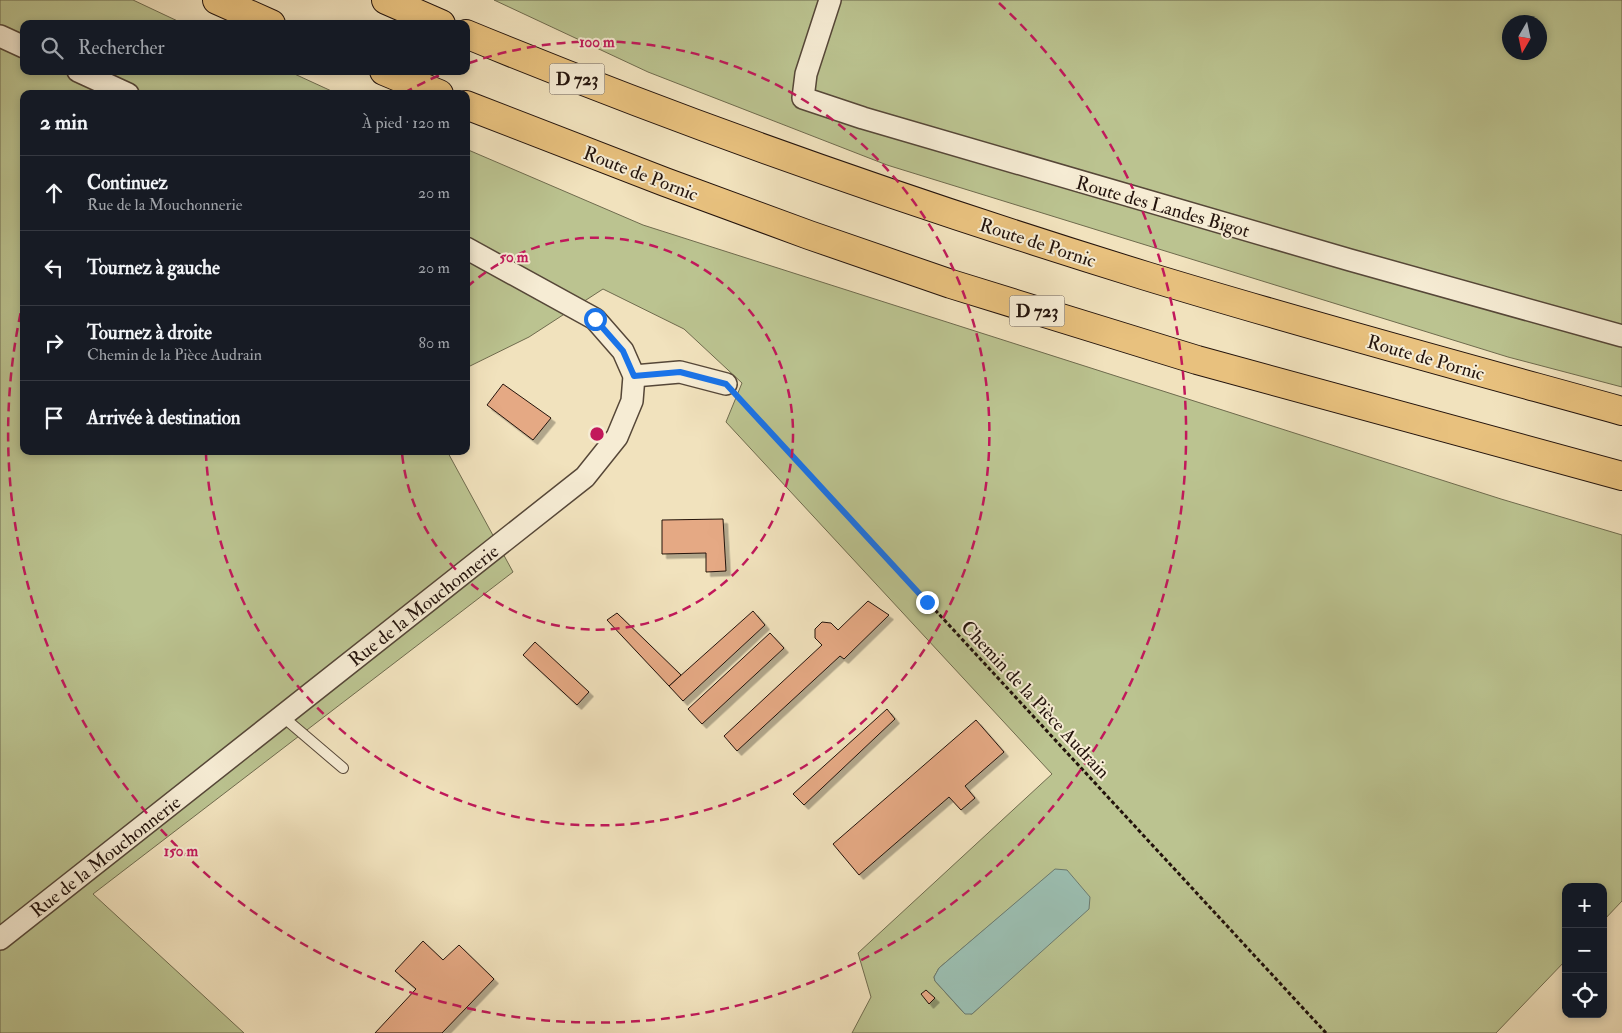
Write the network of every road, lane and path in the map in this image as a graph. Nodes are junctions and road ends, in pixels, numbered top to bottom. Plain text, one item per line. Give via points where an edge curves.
1 (217, 0) edge
2 (386, 0) edge
3 (830, 0) edge
4 (262, 20) edge
5 (432, 20) edge
6 (0, 36) edge
7 (470, 36) edge
8 (20, 45) edge
9 (87, 75) edge
10 (394, 75) edge
11 (119, 90) edge
12 (429, 90) edge
13 (470, 107) edge
14 (470, 250) edge
15 (1622, 336) edge
16 (634, 376) junction
17 (726, 384) joint
18 (1622, 411) edge
19 (1622, 476) edge
20 (282, 716) junction
21 (343, 768) dead end
22 (0, 939) edge
23 (1326, 1033) edge

1 - 4 highway
2 - 5 highway
3 - 15 street, Route des Landes Bigot via 806,74 803,98 1340,257
6 - 8 street
7 - 18 highway, Route de Pornic / D 723 via 688,121 982,224 1260,310
9 - 11 street
10 - 12 highway
13 - 19 highway, Route de Pornic / D 723 via 800,232 951,284 1197,360
14 - 16 street, Rue de la Mouchonnerie via 595,319 623,351
16 - 17 street via 680,372
16 - 20 street, Rue de la Mouchonnerie via 632,401 617,437 585,477
17 - 23 path, Chemin de la Pièce Audrain
20 - 21 lane
20 - 22 street, Rue de la Mouchonnerie

